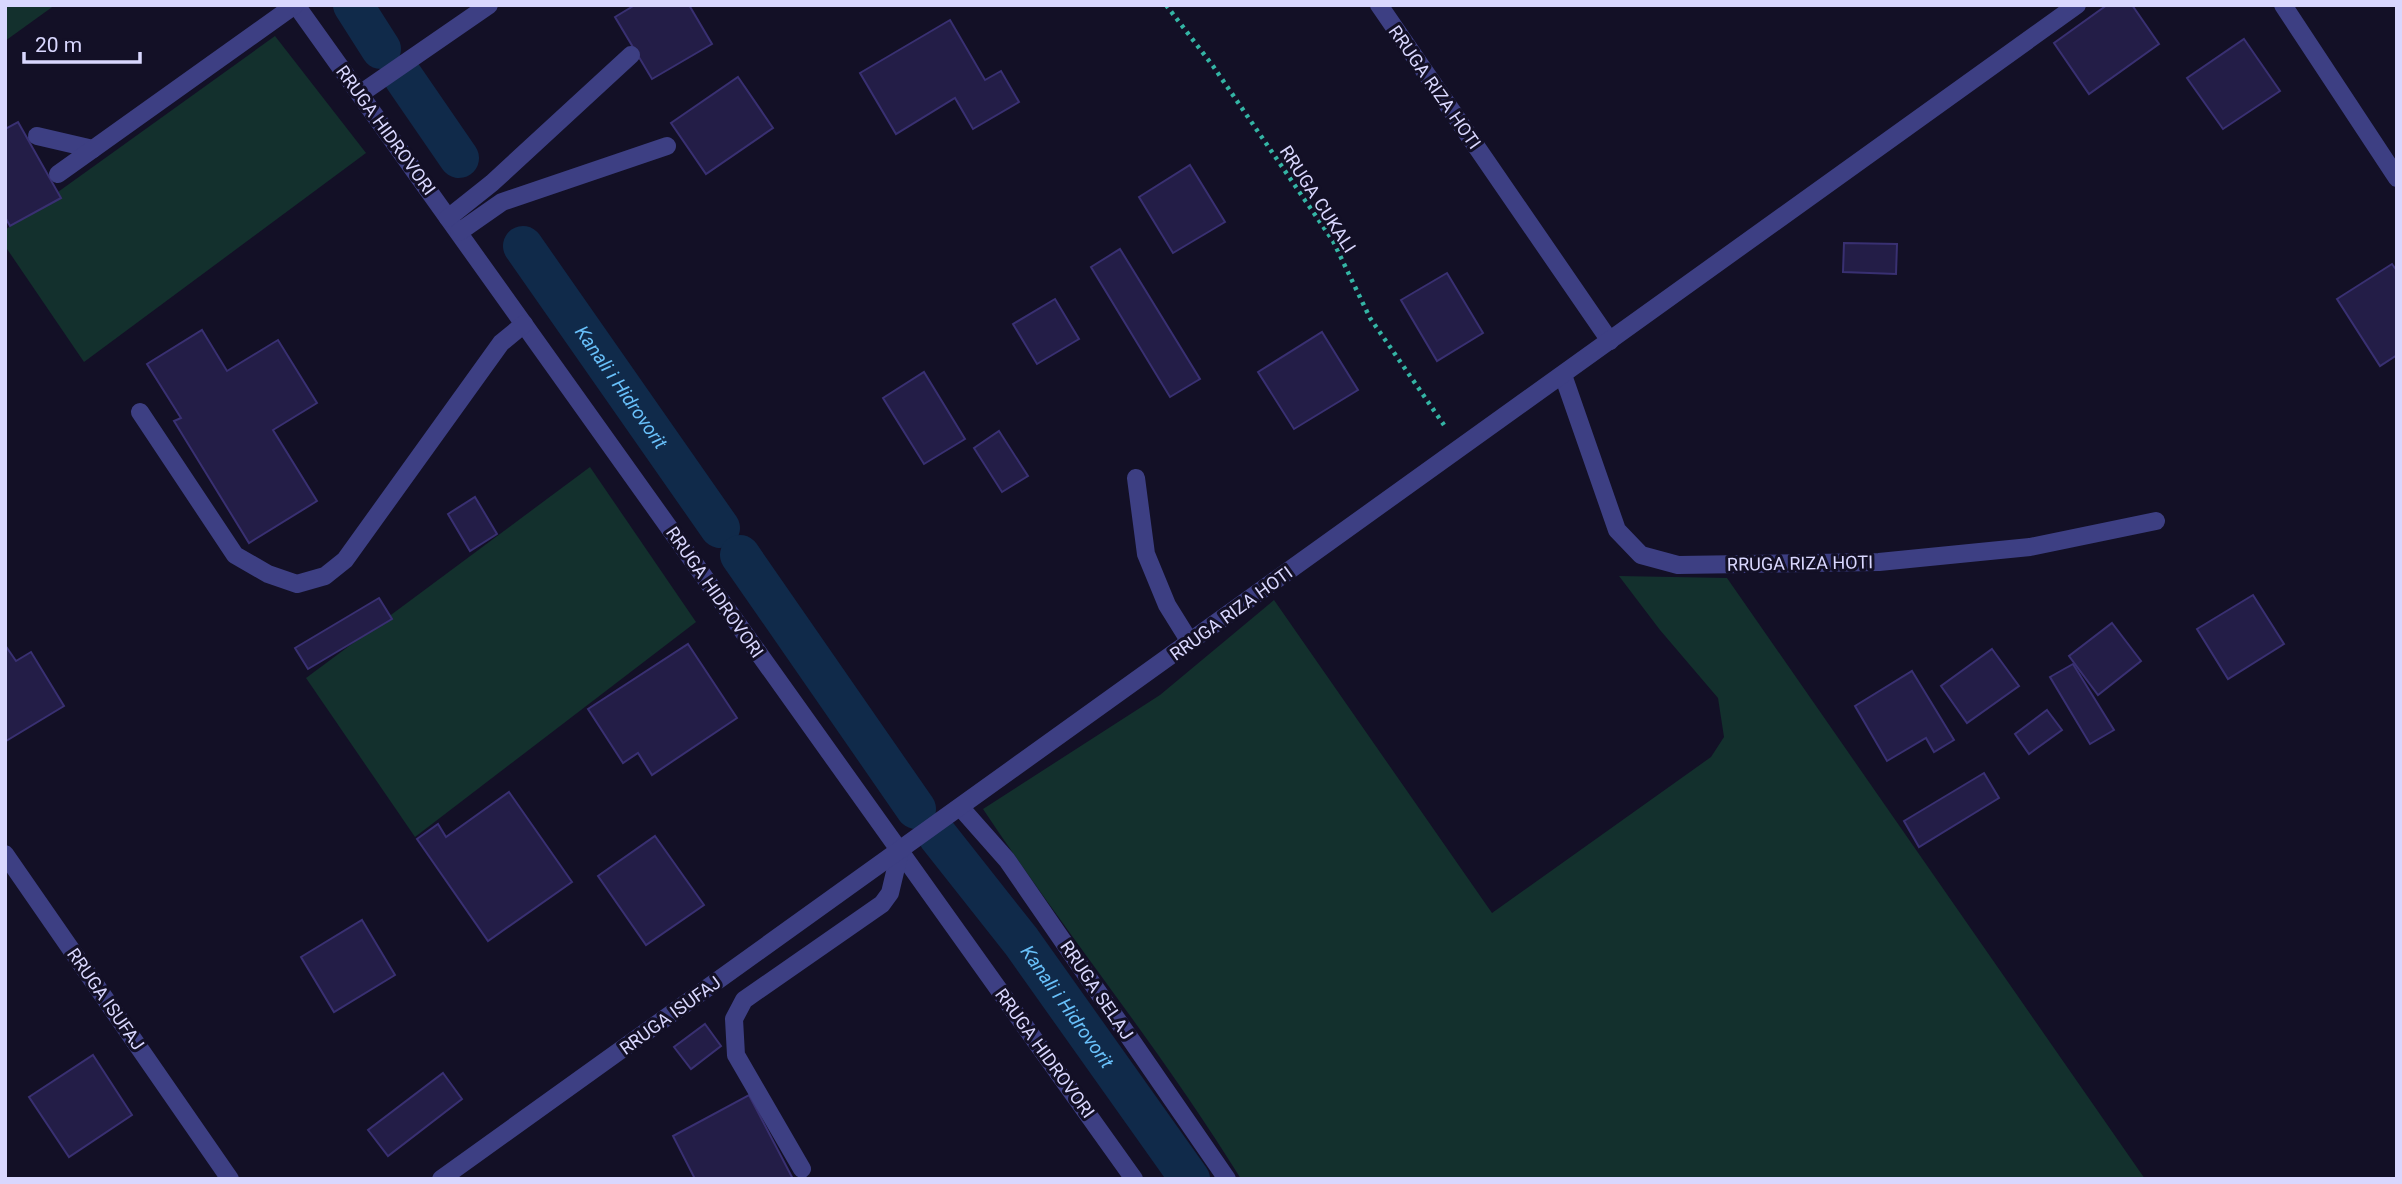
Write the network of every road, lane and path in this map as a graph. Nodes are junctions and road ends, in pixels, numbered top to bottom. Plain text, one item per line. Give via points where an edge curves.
1 (296, 5) edge
2 (489, 5) edge
3 (1166, 5) edge
4 (1379, 5) edge
5 (2077, 5) edge
6 (2283, 5) edge
7 (631, 55) dead end
8 (360, 94) junction
9 (37, 136) dead end
10 (667, 146) dead end
11 (93, 149) junction
12 (58, 174) dead end
13 (2397, 178) edge
14 (454, 225) junction
15 (524, 324) junction
16 (1610, 341) junction
17 (1563, 375) junction
18 (140, 412) dead end
19 (1460, 449) junction
20 (1136, 478) dead end
21 (2156, 521) dead end
22 (1190, 642) junction
23 (961, 808) junction
24 (900, 851) junction
25 (5, 854) edge
26 (802, 1169) dead end
27 (1127, 1176) edge
28 (230, 1179) edge
29 (441, 1179) edge
30 (1227, 1179) edge

1 - 8 street, RRUGA HIDROVORI
1 - 11 street
2 - 8 street
3 - 19 path, RRUGA CUKALI via 1333,241 1370,318
4 - 16 street, RRUGA RIZA HOTI
5 - 16 street, RRUGA RIZA HOTI
6 - 13 street
7 - 14 street via 492,183
8 - 14 street, RRUGA HIDROVORI
9 - 11 street
10 - 14 street via 502,202
11 - 12 street
14 - 15 street, RRUGA HIDROVORI
15 - 18 street via 501,343 345,560 325,576 297,584 235,555
15 - 24 street, RRUGA HIDROVORI
16 - 17 street, RRUGA RIZA HOTI
17 - 19 street, RRUGA RIZA HOTI
17 - 21 street, RRUGA RIZA HOTI via 1617,530 1641,555 1678,565 1879,562 2030,547
19 - 22 street, RRUGA RIZA HOTI
20 - 22 street via 1146,554 1167,605
22 - 23 street, RRUGA RIZA HOTI
23 - 24 street, RRUGA RIZA HOTI
23 - 30 street, RRUGA SELAJ via 1007,860
24 - 26 street via 890,893 882,904 744,1000 734,1020 736,1055
24 - 27 street, RRUGA HIDROVORI
24 - 29 street, RRUGA ISUFAJ
25 - 28 street, RRUGA ISUFAJ

